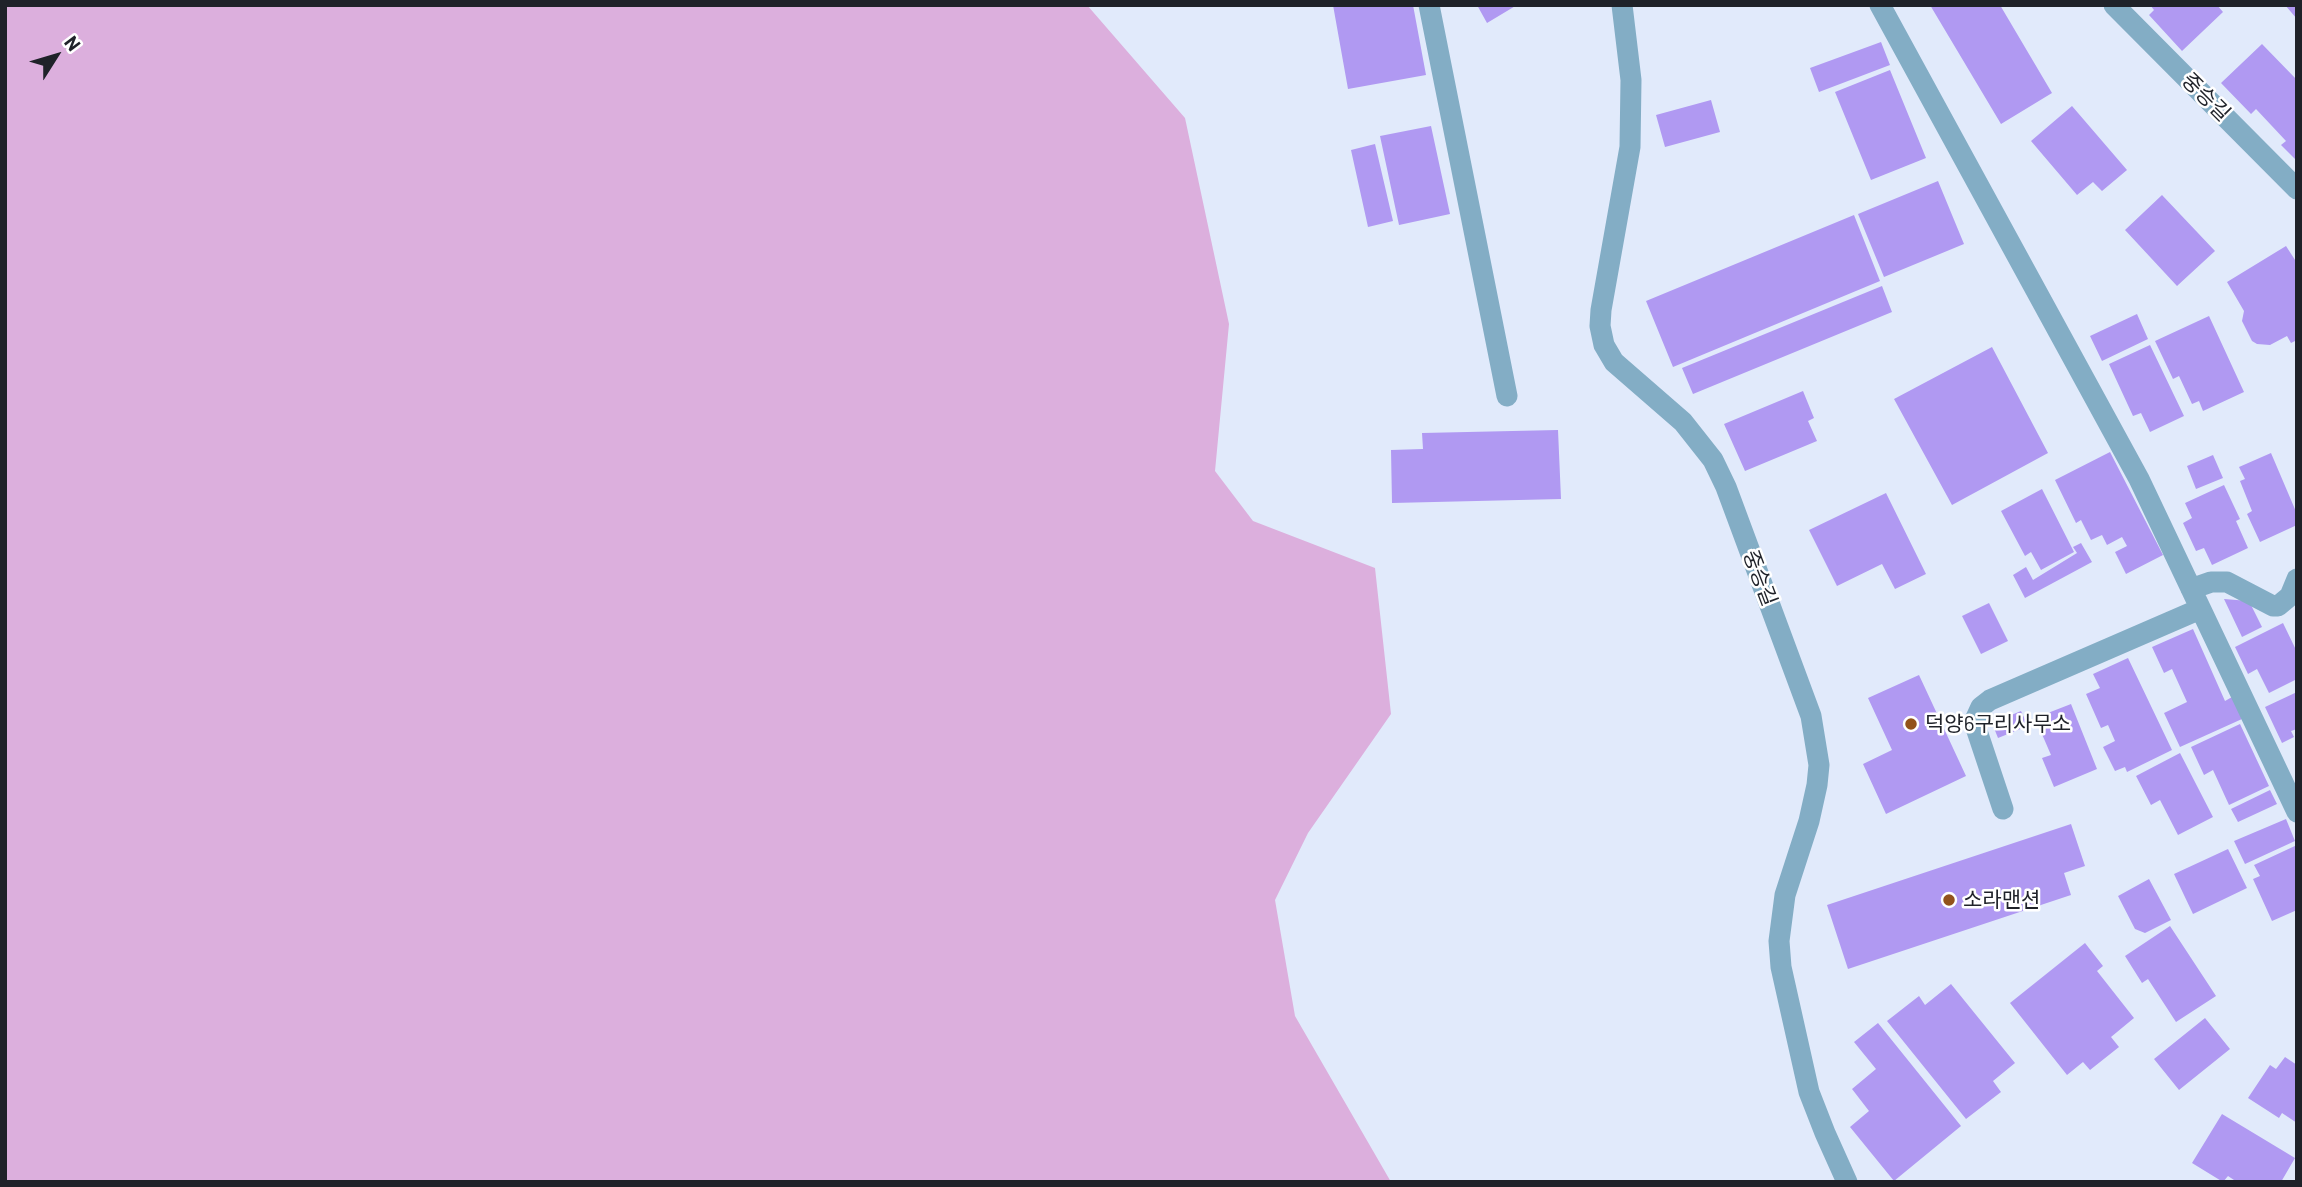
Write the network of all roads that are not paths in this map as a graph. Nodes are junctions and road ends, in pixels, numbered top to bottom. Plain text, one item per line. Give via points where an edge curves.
1 (1429, 5) edge
2 (1622, 5) edge
3 (1880, 5) edge
4 (2114, 5) edge
5 (2297, 188) edge
6 (1507, 396) dead end
7 (2297, 579) edge
8 (2191, 589) junction
9 (2200, 609) junction
10 (2003, 809) dead end
11 (2297, 812) edge
12 (1847, 1182) edge

1 - 6 street
2 - 12 street, 중승길 via 1631,80 1631,135 1600,326 1614,362 1683,422 1713,460 1811,716 1819,765 1817,785 1785,895 1781,967 1809,1092
3 - 8 street via 2139,479
4 - 5 street, 중승길
7 - 8 street via 2290,596 2278,606 2227,582
8 - 9 street
9 - 10 street via 1980,707 1976,728
9 - 11 street

